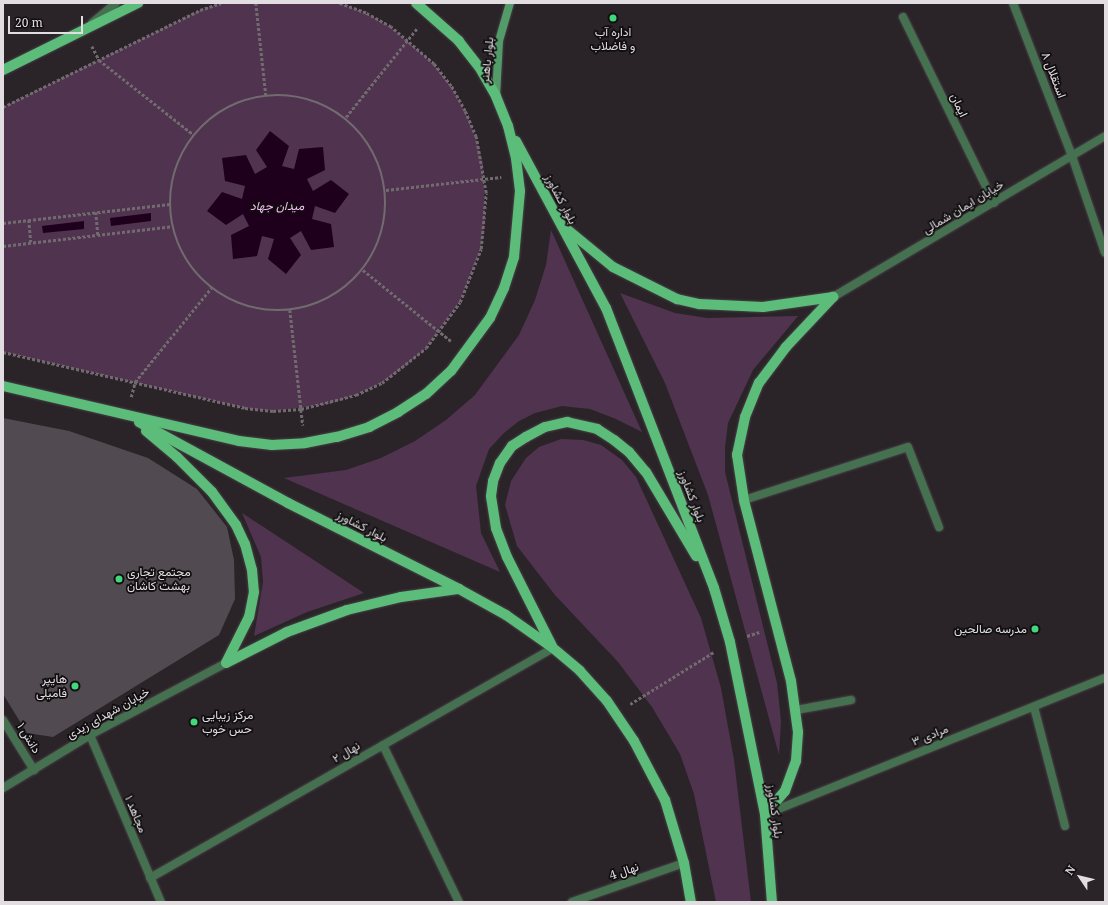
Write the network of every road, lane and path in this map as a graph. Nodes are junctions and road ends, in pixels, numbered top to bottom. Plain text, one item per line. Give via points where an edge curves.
1 (116, 3) edge
2 (138, 3) edge
3 (221, 3) edge
4 (256, 3) edge
5 (339, 3) edge
6 (416, 3) edge
7 (510, 3) edge
8 (1013, 3) edge
9 (428, 12) junction
10 (902, 17) dead end
11 (84, 29) junction
12 (408, 40) junction
13 (99, 60) junction
14 (3, 70) edge
15 (266, 95) junction
16 (496, 96) junction
17 (3, 107) edge
18 (346, 117) junction
19 (508, 126) junction
20 (194, 135) junction
21 (1105, 136) edge
22 (1072, 156) junction
23 (518, 175) junction
24 (484, 179) junction
25 (386, 190) junction
26 (994, 203) junction
27 (170, 204) junction
28 (96, 212) junction
29 (29, 220) junction
30 (558, 222) junction
31 (3, 223) edge
32 (172, 226) junction
33 (98, 235) junction
34 (31, 242) junction
35 (3, 246) edge
36 (1105, 253) edge
37 (363, 270) junction
38 (210, 288) junction
39 (833, 297) junction
40 (290, 310) junction
41 (440, 332) junction
42 (3, 352) edge
43 (466, 354) junction
44 (135, 382) junction
45 (3, 386) edge
46 (301, 409) junction
47 (127, 416) junction
48 (305, 443) junction
49 (744, 500) junction
50 (939, 527) dead end
51 (714, 588) junction
52 (459, 589) junction
53 (777, 626) junction
54 (730, 642) junction
55 (553, 648) junction
56 (226, 663) junction
57 (1105, 678) edge
58 (851, 700) dead end
59 (1034, 707) junction
60 (796, 710) junction
61 (616, 713) junction
62 (3, 720) edge
63 (90, 735) junction
64 (382, 745) junction
65 (34, 770) junction
66 (3, 788) edge
67 (765, 814) junction
68 (1065, 826) dead end
69 (684, 863) junction
70 (150, 878) junction
71 (160, 902) edge
72 (459, 902) edge
73 (572, 902) edge
74 (691, 902) edge
75 (772, 902) edge

1 - 11 street
2 - 11 main road
3 - 13 path via 200,10
4 - 15 path
5 - 12 path via 366,13
6 - 9 main road
7 - 16 main road, بلوار باهنر via 499,41
8 - 22 street, استقلال ۸
9 - 12 path
9 - 16 main road via 459,41 479,67
10 - 26 street, ایمان
11 - 13 path
11 - 14 main road
12 - 18 path
12 - 24 path via 434,64 451,86 465,111 476,137
13 - 17 path
13 - 20 path
15 - 18 path via 288,94 309,98
15 - 20 path via 245,99 226,107
16 - 19 main road
18 - 25 path via 373,150 382,170
19 - 23 main road
19 - 30 main road, بلوار کشاورز
20 - 27 path via 176,167
21 - 22 street, خیابان ایمان شمالی
22 - 26 street, خیابان ایمان شمالی
22 - 36 street, استقلال ۸
23 - 24 path
23 - 43 main road via 519,224 514,257 504,288 490,318
24 - 25 path
24 - 41 path via 485,221 481,249 460,302
25 - 37 path via 382,232 375,252
26 - 39 street, خیابان ایمان شمالی
27 - 28 path
27 - 32 path
28 - 29 path
28 - 33 path
29 - 31 path
29 - 34 path
30 - 39 main road via 613,267 678,299 699,304 764,307
30 - 51 main road, بلوار کشاورز via 606,308
32 - 33 path
32 - 38 path via 186,260
33 - 34 path
34 - 35 path
37 - 40 path via 331,298 311,306
37 - 41 path
38 - 40 path via 248,307 269,311
38 - 44 path
39 - 49 main road via 786,347 752,398 737,455
40 - 46 path
41 - 43 path
41 - 46 path via 410,362 382,383 356,396
42 - 44 path
43 - 48 main road via 426,394 398,412 369,427
44 - 46 path via 245,408 273,411
44 - 47 path
45 - 47 main road
46 - 48 path
47 - 48 main road via 239,441
47 - 52 main road, بلوار کشاورز via 288,503
47 - 56 main road via 177,456 212,492 236,524 245,544 252,570 254,592 249,617
49 - 50 street via 908,447
49 - 53 main road
51 - 54 main road, بلوار کشاورز
51 - 55 main road via 661,493 629,452 598,429 568,422 545,427 512,446 500,463 493,480 491,496 496,528 507,557
52 - 55 main road, بلوار کشاورز via 506,615
52 - 56 main road via 401,597 347,610 287,632
53 - 54 path
53 - 60 main road
54 - 61 path
54 - 67 main road, بلوار کشاورز
55 - 61 main road, بلوار کشاورز via 580,671
55 - 64 street, نهال ۲
56 - 63 street, خیابان شهدای زیدی
57 - 59 street, مرادی ۳
58 - 60 street
59 - 67 street, مرادی ۳
59 - 68 street
60 - 67 main road via 796,760 785,791
61 - 69 main road, بلوار کشاورز via 665,800
62 - 65 street, دانش ۱
63 - 65 street, خیابان شهدای زیدی
63 - 70 street, مجاهد ۱
64 - 70 street, نهال ۲
64 - 72 street
65 - 66 street, خیابان شهدای زیدی
67 - 75 main road, بلوار کشاورز
69 - 73 street, نهال 4
69 - 74 main road, بلوار کشاورز
70 - 71 street, مجاهد ۱

